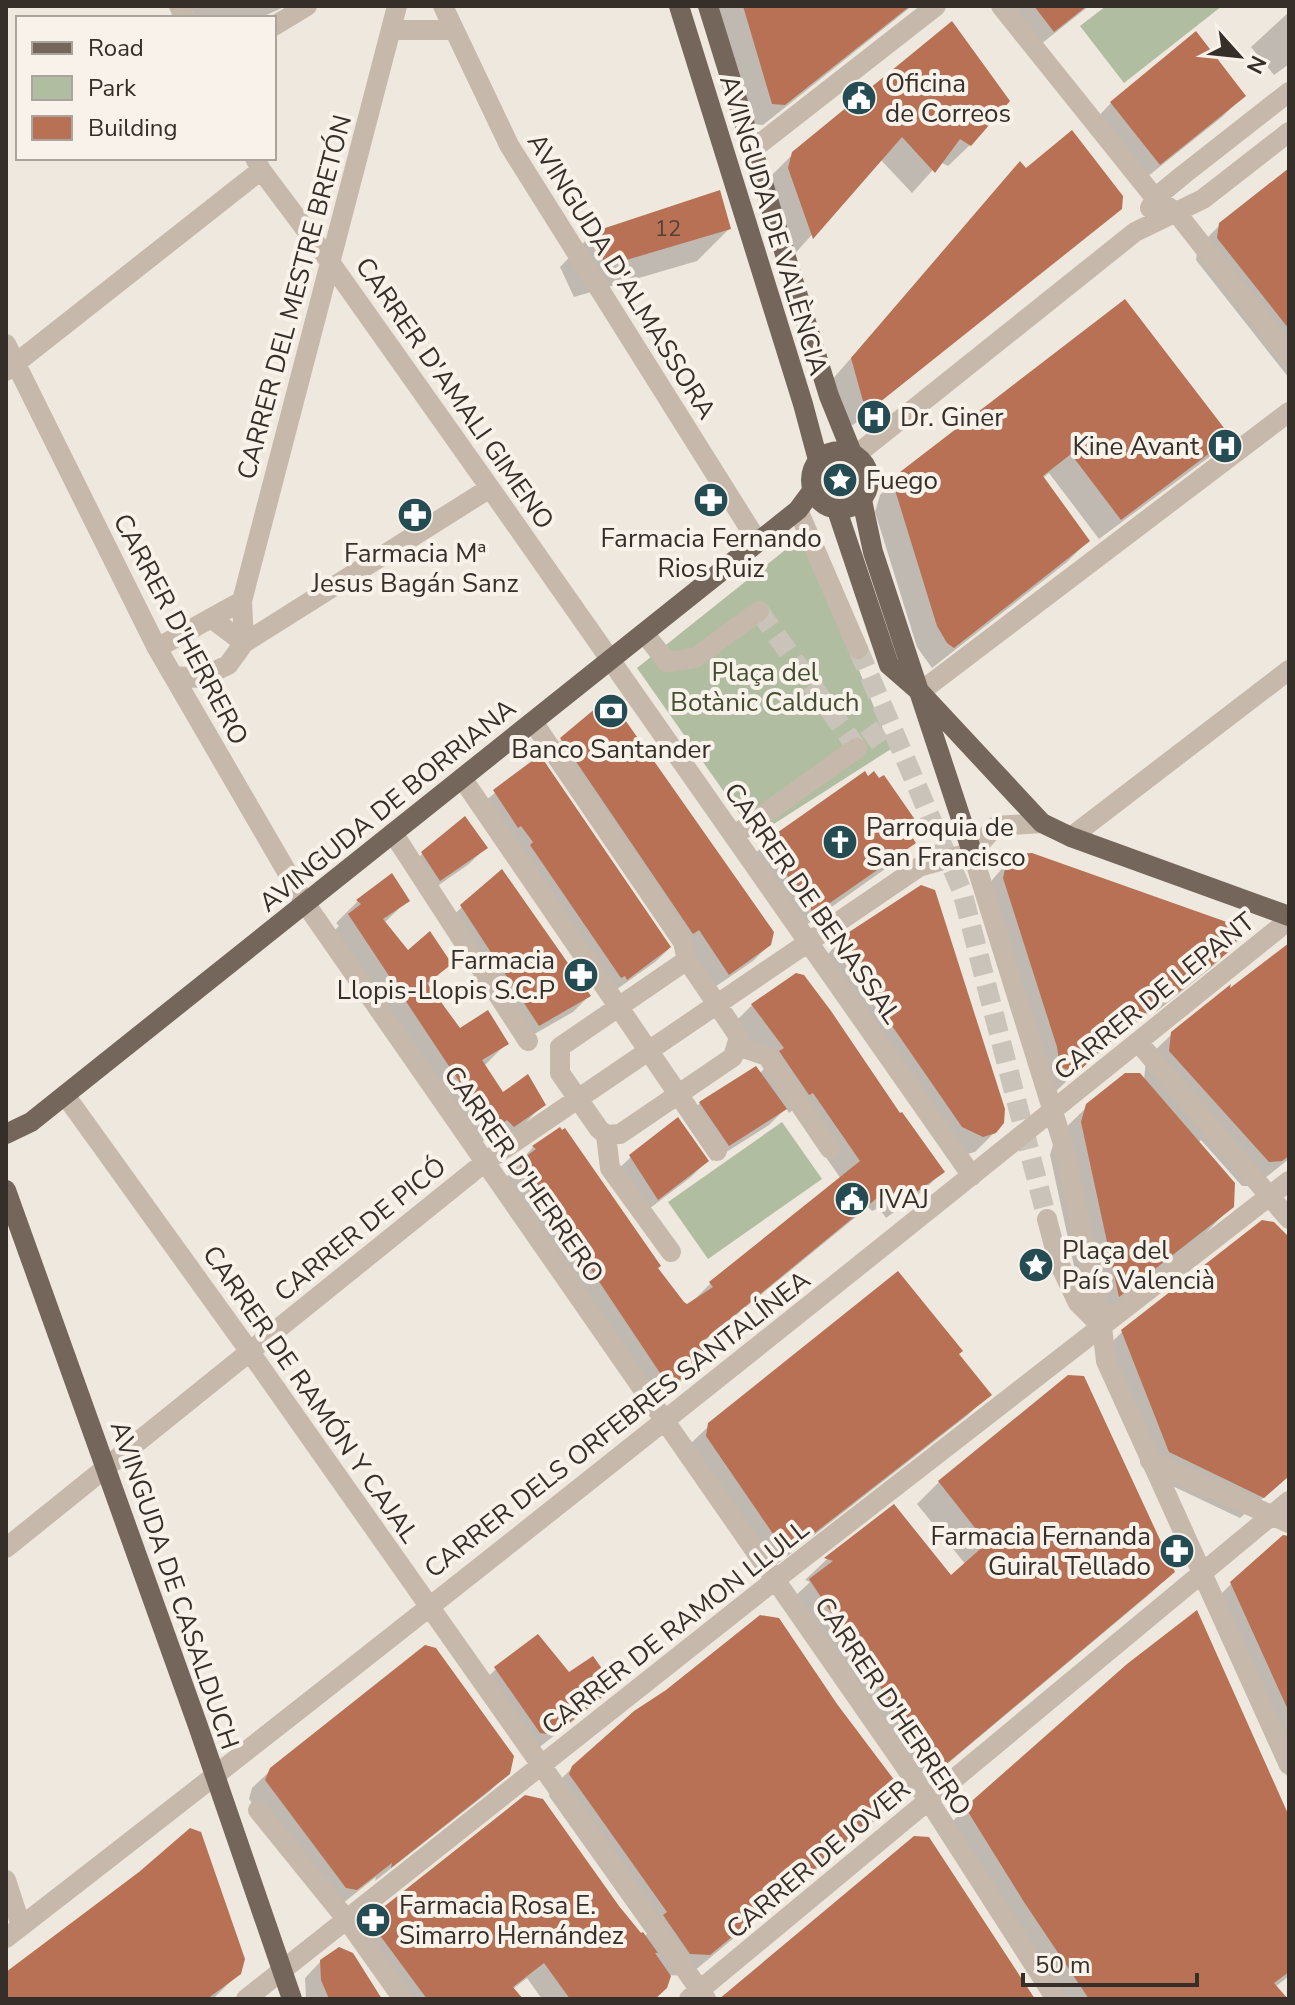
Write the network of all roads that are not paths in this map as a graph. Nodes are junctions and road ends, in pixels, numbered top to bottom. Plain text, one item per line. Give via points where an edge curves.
1 (307, 6) edge
2 (397, 6) edge
3 (443, 6) edge
4 (679, 6) edge
5 (708, 6) edge
6 (936, 6) edge
7 (1001, 6) edge
8 (276, 18) edge
9 (391, 30) junction
10 (454, 30) junction
11 (1289, 92) edge
12 (1289, 132) edge
13 (753, 149) junction
14 (258, 164) edge
15 (1155, 198) junction
16 (1176, 212) junction
17 (1135, 232) junction
18 (330, 262) junction
19 (6, 344) edge
20 (1289, 356) edge
21 (11, 367) edge
22 (1289, 412) edge
23 (854, 454) junction
24 (818, 460) junction
25 (490, 488) junction
26 (862, 500) junction
27 (824, 502) junction
28 (798, 510) junction
29 (758, 542) junction
30 (242, 601) junction
31 (759, 611) dead end
32 (211, 618) junction
33 (644, 633) junction
34 (244, 643) junction
35 (157, 648) junction
36 (858, 649) tunnel mouth
37 (609, 661) junction
38 (1289, 670) edge
39 (174, 676) junction
40 (920, 692) junction
41 (533, 722) junction
42 (857, 748) dead end
43 (462, 778) junction
44 (1042, 823) junction
45 (393, 833) junction
46 (735, 835) junction
47 (1071, 837) junction
48 (972, 852) junction
49 (305, 903) junction
50 (1289, 918) edge
51 (809, 942) junction
52 (687, 960) junction
53 (717, 1004) junction
54 (618, 1007) junction
55 (528, 1041) dead end
56 (1138, 1042) junction
57 (738, 1046) junction
58 (649, 1051) junction
59 (678, 1094) junction
60 (65, 1095) junction
61 (578, 1099) junction
62 (1052, 1112) junction
63 (6, 1134) edge
64 (606, 1135) junction
65 (830, 1149) dead end
66 (717, 1151) dead end
67 (485, 1162) junction
68 (972, 1176) junction
69 (1289, 1181) edge
70 (6, 1190) edge
71 (1270, 1196) junction
72 (1047, 1219) tunnel mouth
73 (1289, 1219) edge
74 (671, 1252) dead end
75 (1102, 1327) junction
76 (250, 1352) junction
77 (664, 1420) junction
78 (1150, 1461) junction
79 (106, 1468) junction
80 (1289, 1501) edge
81 (1281, 1519) edge
82 (6, 1548) edge
83 (1202, 1575) junction
84 (775, 1580) junction
85 (429, 1607) junction
86 (1289, 1765) edge
87 (541, 1766) junction
88 (215, 1777) junction
89 (929, 1801) junction
90 (258, 1810) dead end
91 (6, 1880) edge
92 (347, 1920) junction
93 (14, 1932) edge
94 (282, 1970) junction
95 (698, 1996) edge
96 (246, 1999) edge
97 (292, 1999) edge
98 (403, 1999) edge
99 (1056, 1999) edge

1 - 8 street
2 - 9 street, CARRER DEL MESTRE BRETÓN
3 - 10 street, AVINGUDA D'ALMASSORA
4 - 24 main road, AVINGUDA DE VALÈNCIA
5 - 13 main road, AVINGUDA DE VALÈNCIA
6 - 13 street
7 - 15 street
9 - 10 street
9 - 18 street, CARRER DEL MESTRE BRETÓN
10 - 29 street, AVINGUDA D'ALMASSORA via 509,145
11 - 15 street
12 - 16 street via 1203,199
13 - 23 main road, AVINGUDA DE VALÈNCIA via 829,396
14 - 18 street, CARRER D'AMALI GIMENO
14 - 21 street
15 - 16 street
15 - 17 street
16 - 17 street
16 - 20 street
17 - 23 street
18 - 25 street, CARRER D'AMALI GIMENO
18 - 30 street, CARRER DEL MESTRE BRETÓN
19 - 21 street, CARRER D'HERRERO
21 - 35 street, CARRER D'HERRERO
22 - 40 street
23 - 24 main road via 834,451
23 - 26 main road via 867,468 869,485
24 - 27 main road via 811,474
25 - 34 street
25 - 37 street, CARRER D'AMALI GIMENO
26 - 27 main road via 850,508
26 - 40 main road via 873,552
27 - 28 main road, AVINGUDA DE BORRIANA
27 - 40 main road via 889,665
28 - 29 main road, AVINGUDA DE BORRIANA
28 - 36 street
29 - 33 main road, AVINGUDA DE BORRIANA
30 - 32 street
30 - 34 street, CARRER DEL MESTRE BRETÓN
31 - 33 street via 695,658 667,662
32 - 34 street
32 - 35 street
33 - 37 main road, AVINGUDA DE BORRIANA
34 - 39 street via 228,665 200,678
35 - 39 street, CARRER D'HERRERO
37 - 41 main road, AVINGUDA DE BORRIANA
37 - 46 street, CARRER DE BENASSAL
38 - 47 street
39 - 49 street, CARRER D'HERRERO
40 - 44 main road
40 - 48 main road
41 - 43 main road, AVINGUDA DE BORRIANA
41 - 52 street via 683,942
42 - 46 street
43 - 45 main road, AVINGUDA DE BORRIANA
43 - 54 street
44 - 47 main road
44 - 48 street via 996,826
45 - 49 main road, AVINGUDA DE BORRIANA
45 - 55 street
46 - 51 street, CARRER DE BENASSAL
47 - 50 main road
48 - 51 street, CARRER DE PICÓ via 919,867
48 - 62 street
49 - 60 main road, AVINGUDA DE BORRIANA
49 - 67 street, CARRER D'HERRERO
50 - 56 street, CARRER DE LEPANT
51 - 53 street, CARRER DE PICÓ
51 - 68 street, CARRER DE BENASSAL
52 - 53 street
52 - 54 street
53 - 57 street via 739,1037
53 - 58 street, CARRER DE PICÓ
54 - 58 street
54 - 61 street via 560,1047 560,1073
56 - 62 street, CARRER DE LEPANT
56 - 71 street
57 - 59 street via 733,1057
57 - 65 street via 767,1056
58 - 59 street
58 - 61 street, CARRER DE PICÓ
59 - 64 street via 620,1134
59 - 66 street
60 - 63 main road, AVINGUDA DE BORRIANA
60 - 76 street, CARRER DE RAMÓN Y CAJAL
61 - 64 street
61 - 67 street, CARRER DE PICÓ
62 - 68 street, CARRER DELS ORFEBRES SANTALÍNEA
62 - 75 street
64 - 74 street via 610,1168
67 - 76 street, CARRER DE PICÓ
67 - 77 street, CARRER D'HERRERO
68 - 77 street, CARRER DELS ORFEBRES SANTALÍNEA
69 - 71 street, CARRER DE RAMON LLULL
70 - 79 main road, AVINGUDA DE CASALDUCH
71 - 73 street
71 - 75 street, CARRER DE RAMON LLULL
72 - 75 street via 1058,1261 1078,1303
75 - 78 street via 1106,1361
75 - 84 street, CARRER DE RAMON LLULL
76 - 79 street, CARRER DE PICÓ
76 - 85 street, CARRER DE RAMÓN Y CAJAL
77 - 84 street, CARRER D'HERRERO
77 - 85 street, CARRER DELS ORFEBRES SANTALÍNEA
78 - 81 street
78 - 83 street
79 - 82 street, CARRER DE PICÓ
79 - 88 main road, AVINGUDA DE CASALDUCH
80 - 81 street, CARRER DE JOVER
81 - 83 street, CARRER DE JOVER
83 - 86 street
83 - 89 street, CARRER DE JOVER
84 - 87 street, CARRER DE RAMON LLULL
84 - 89 street, CARRER D'HERRERO
85 - 87 street, CARRER DE RAMÓN Y CAJAL
85 - 88 street, CARRER DELS ORFEBRES SANTALÍNEA
87 - 92 street, CARRER DE RAMON LLULL
87 - 95 street, CARRER DE RAMÓN Y CAJAL
88 - 93 street, CARRER DELS ORFEBRES SANTALÍNEA
88 - 94 main road, AVINGUDA DE CASALDUCH
89 - 95 street, CARRER DE JOVER
89 - 99 street, CARRER D'HERRERO
90 - 92 street
91 - 93 street
92 - 94 street, CARRER DE RAMON LLULL
92 - 98 street
94 - 96 street, CARRER DE RAMON LLULL
94 - 97 main road, AVINGUDA DE CASALDUCH

